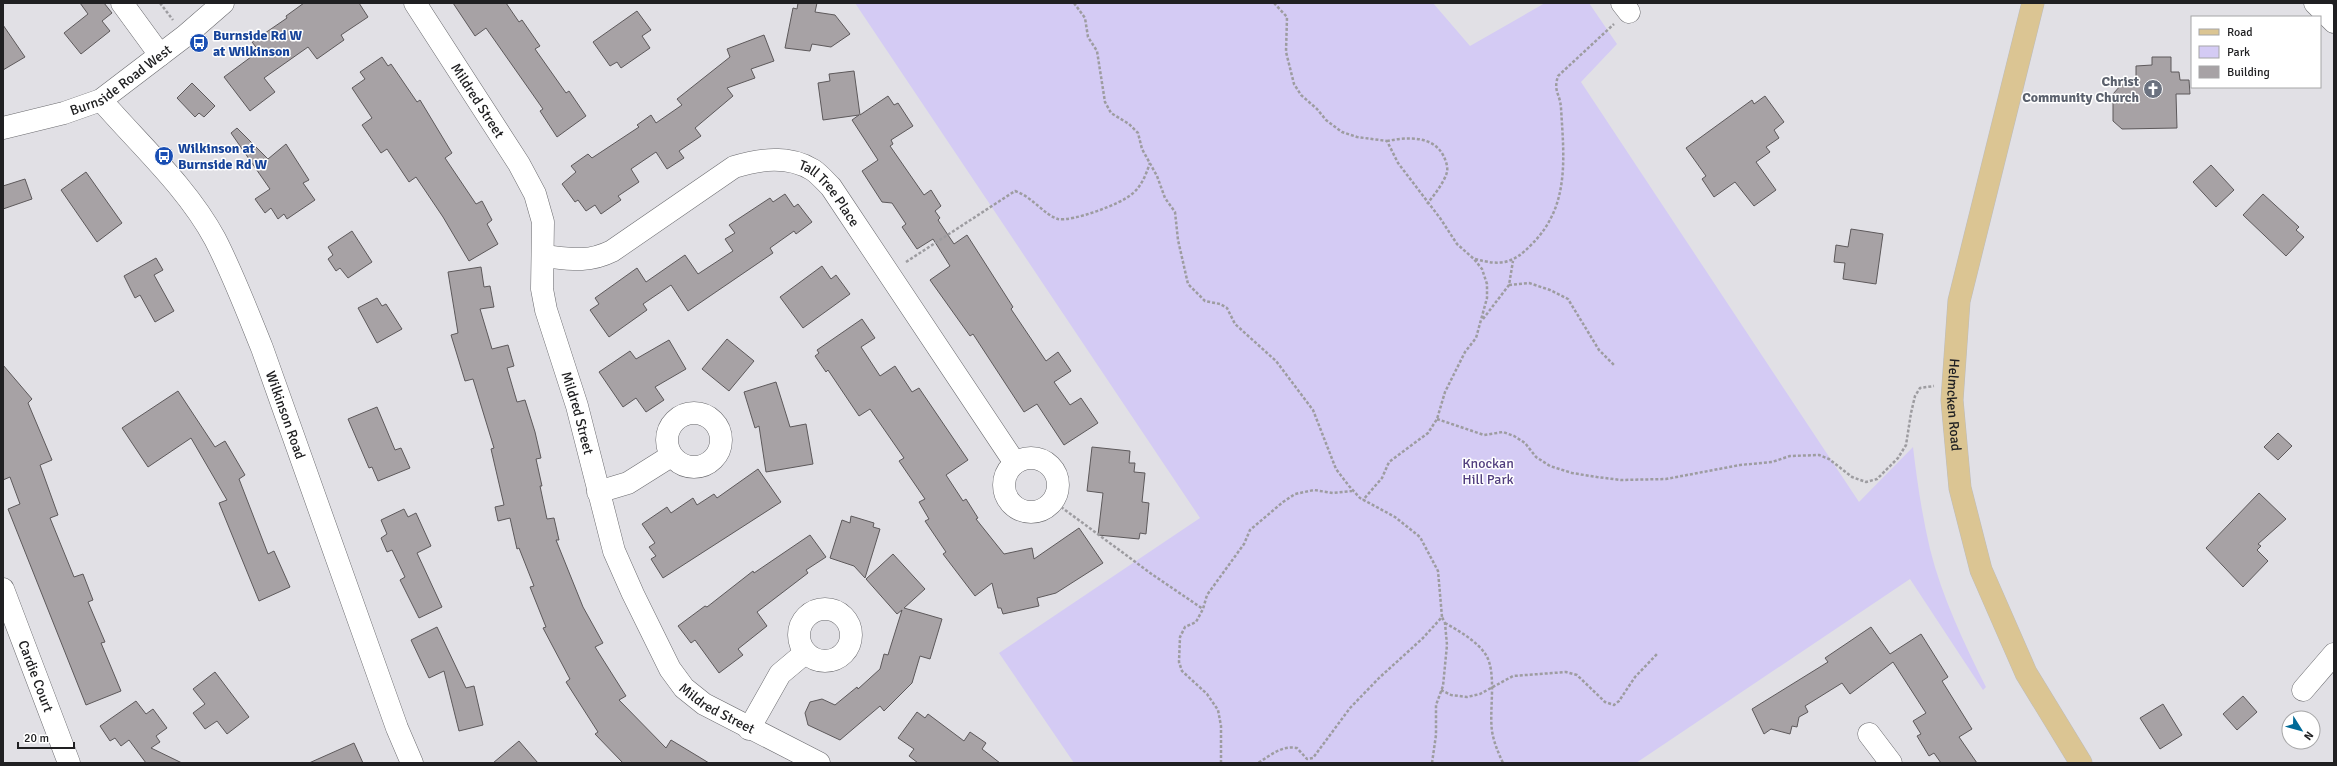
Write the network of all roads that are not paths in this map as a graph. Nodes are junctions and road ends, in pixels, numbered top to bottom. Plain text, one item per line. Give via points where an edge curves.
1 (122, 3) edge
2 (223, 3) edge
3 (415, 3) edge
4 (2033, 3) edge
5 (2315, 3) edge
6 (2334, 22) edge
7 (160, 55) junction
8 (101, 100) junction
9 (3, 128) edge
10 (544, 256) junction
11 (671, 456) dead end
12 (1015, 463) junction
13 (598, 492) junction
14 (3, 589) edge
15 (805, 653) dead end
16 (2334, 654) edge
17 (2303, 690) dead end
18 (749, 729) junction
19 (1869, 734) dead end
20 (70, 763) edge
21 (412, 763) edge
22 (820, 763) edge
23 (1891, 763) edge
24 (2082, 763) edge

1 - 7 street
2 - 7 street, Burnside Road West
3 - 10 street, Mildred Street via 519,164 535,194 543,222
4 - 24 main road, Helmcken Road via 1959,301 1953,383 1960,488 1981,570 2026,673
5 - 6 street
7 - 8 street, Burnside Road West
8 - 9 street, Burnside Road West via 64,113
8 - 21 street, Wilkinson Road via 173,181 196,211 214,238 238,289 262,348 397,728
10 - 12 street, Tall Tree Place via 581,260 597,258 612,251 734,167 749,162 777,159 797,163 813,170 831,187
10 - 13 street, Mildred Street via 542,288 546,310 577,406
11 - 13 street via 628,483
12 - 12 street via 1025,458 1036,458 1046,462 1054,470 1058,490 1045,508 1034,512 1022,511 1012,505 1006,495 1004,483 1007,472
13 - 18 street, Mildred Street via 614,551 632,594 670,669 684,688 704,704
14 - 20 street, Cardie Court
15 - 18 street via 780,674
16 - 17 street
18 - 22 street, Mildred Street
19 - 23 street

